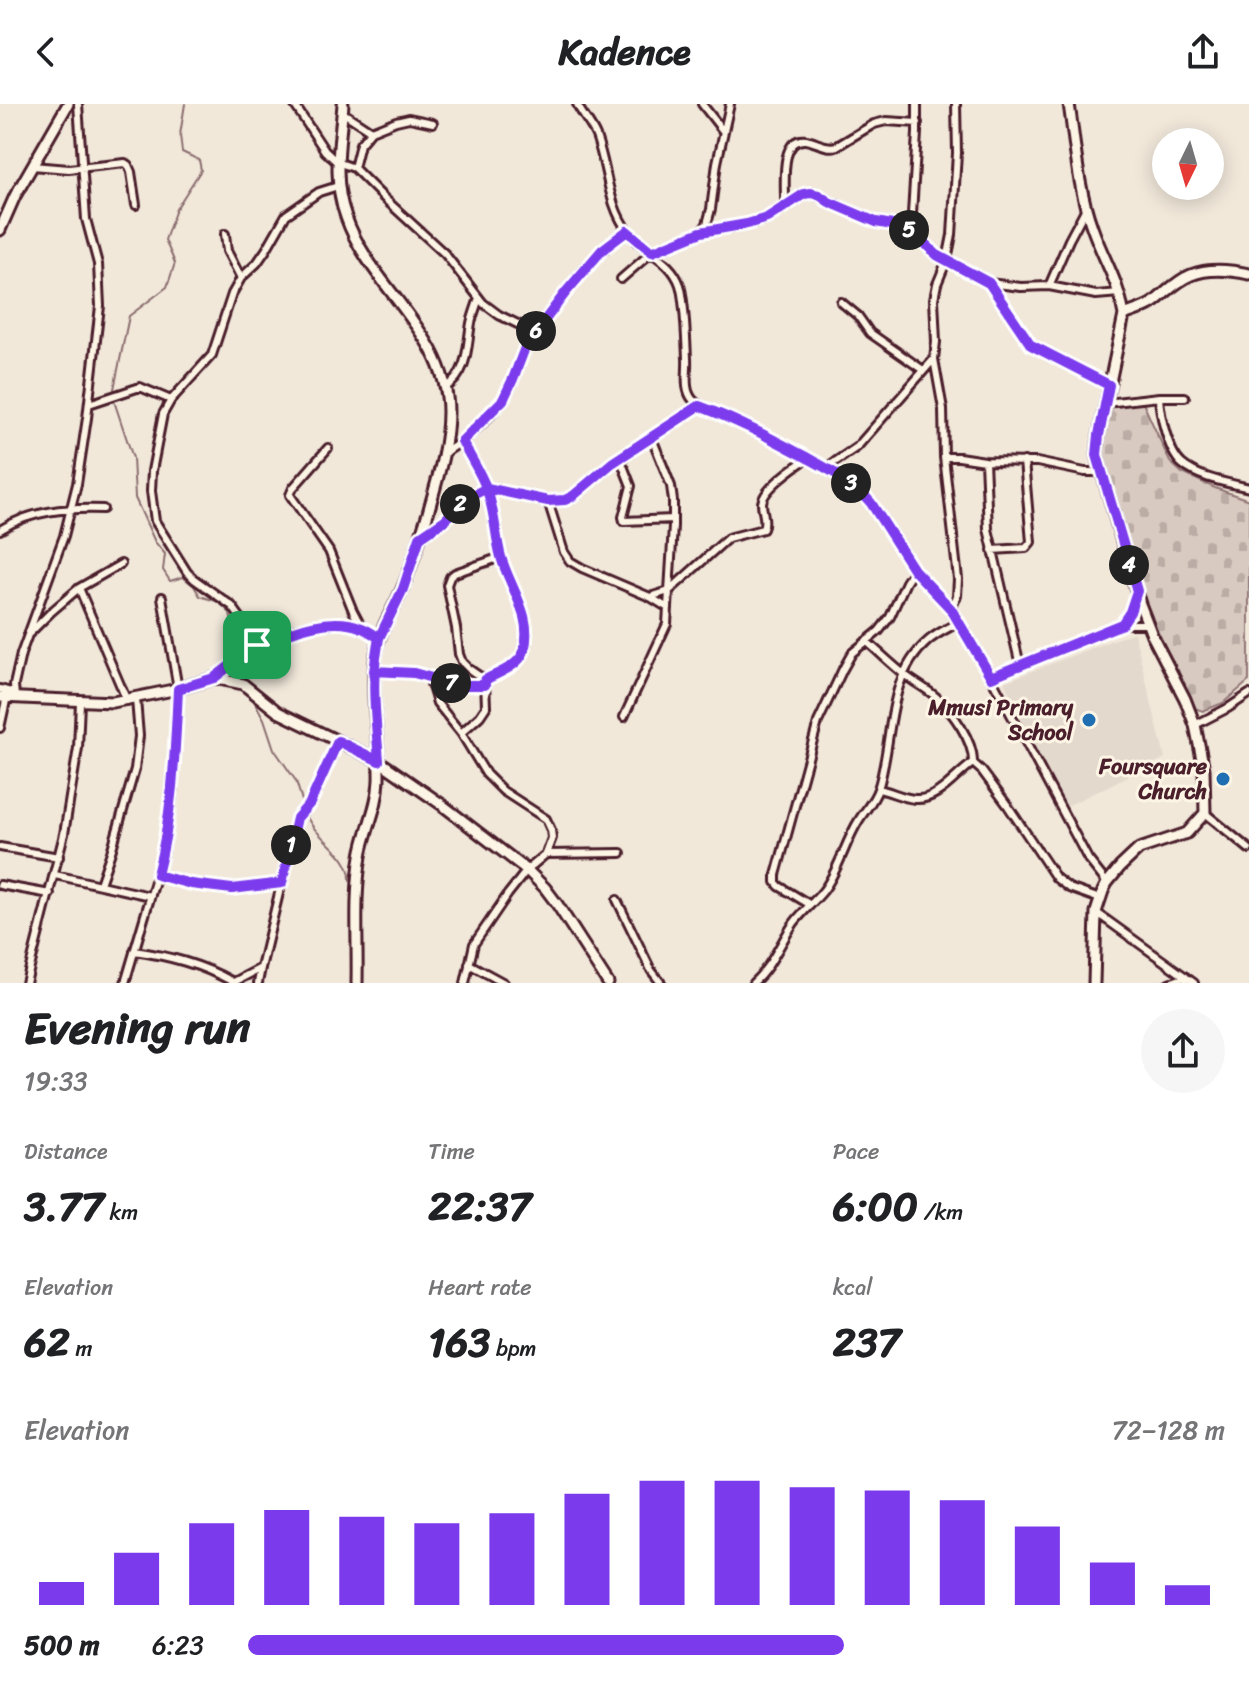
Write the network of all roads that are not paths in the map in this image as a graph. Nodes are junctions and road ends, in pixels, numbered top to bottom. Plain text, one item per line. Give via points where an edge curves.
1 (68, 104) edge
2 (78, 104) edge
3 (294, 104) edge
4 (577, 104) edge
5 (702, 104) edge
6 (730, 104) edge
7 (917, 104) edge
8 (956, 104) edge
9 (1069, 104) edge
10 (343, 108) edge
11 (433, 123) dead end
12 (918, 123) junction
13 (371, 131) junction
14 (723, 131) junction
15 (337, 162) junction
16 (32, 166) junction
17 (83, 168) junction
18 (354, 168) junction
19 (338, 186) junction
20 (136, 205) dead end
21 (785, 206) junction
22 (1086, 208) junction
23 (0, 230) edge
24 (911, 230) junction
25 (627, 231) junction
26 (701, 232) junction
27 (225, 234) dead end
28 (652, 252) junction
29 (947, 260) junction
30 (1249, 274) edge
31 (241, 278) junction
32 (621, 279) dead end
33 (989, 283) junction
34 (1049, 286) junction
35 (1120, 293) junction
36 (479, 298) junction
37 (841, 302) dead end
38 (1124, 315) junction
39 (534, 332) junction
40 (934, 359) junction
41 (923, 370) junction
42 (1109, 385) junction
43 (446, 387) junction
44 (1159, 397) junction
45 (1185, 397) dead end
46 (171, 400) junction
47 (1106, 403) junction
48 (89, 404) junction
49 (699, 406) junction
50 (652, 438) junction
51 (462, 441) junction
52 (328, 448) dead end
53 (444, 453) junction
54 (944, 457) junction
55 (620, 458) junction
56 (808, 458) junction
57 (985, 461) junction
58 (1024, 461) junction
59 (826, 468) junction
60 (1102, 472) junction
61 (487, 488) junction
62 (1249, 488) edge
63 (548, 501) junction
64 (71, 508) junction
65 (103, 509) dead end
66 (673, 519) junction
67 (0, 530) edge
68 (420, 537) junction
69 (992, 550) junction
70 (501, 557) junction
71 (121, 564) dead end
72 (914, 570) junction
73 (79, 588) junction
74 (669, 591) junction
75 (1137, 591) junction
76 (162, 597) dead end
77 (650, 597) junction
78 (668, 608) junction
79 (951, 609) junction
80 (959, 622) junction
81 (1122, 624) junction
82 (1148, 624) junction
83 (362, 628) junction
84 (28, 636) junction
85 (379, 638) junction
86 (866, 641) junction
87 (257, 645) junction
88 (1020, 665) junction
89 (374, 671) junction
90 (904, 674) junction
91 (429, 677) junction
92 (991, 677) junction
93 (214, 678) junction
94 (485, 683) junction
95 (178, 689) junction
96 (7, 694) edge
97 (1249, 694) edge
98 (131, 700) junction
99 (80, 702) junction
100 (624, 717) dead end
101 (1195, 725) junction
102 (0, 728) edge
103 (461, 733) junction
104 (338, 741) junction
105 (379, 761) junction
106 (973, 763) junction
107 (878, 789) junction
108 (1205, 813) junction
109 (0, 847) edge
110 (1249, 849) edge
111 (621, 853) dead end
112 (546, 854) junction
113 (59, 857) junction
114 (527, 870) junction
115 (55, 875) junction
116 (157, 875) junction
117 (282, 883) junction
118 (1107, 883) junction
119 (100, 884) junction
120 (0, 885) edge
121 (50, 894) junction
122 (150, 896) junction
123 (1100, 899) junction
124 (617, 900) dead end
125 (809, 904) junction
126 (1096, 912) junction
127 (134, 951) junction
128 (469, 964) junction
129 (261, 968) junction
130 (1187, 980) edge
131 (24, 982) edge
132 (232, 982) edge
133 (125, 983) edge
134 (258, 983) edge
135 (357, 983) edge
136 (465, 983) edge
137 (504, 983) edge
138 (608, 983) edge
139 (661, 983) edge
140 (753, 983) edge
141 (1094, 983) edge
142 (1169, 983) edge
143 (1194, 983) edge

1 - 16 street
2 - 17 street
3 - 15 street
4 - 25 street via 596,136 611,197
5 - 14 street
6 - 14 street
7 - 12 street
8 - 29 street via 954,217
9 - 22 street
10 - 13 street
10 - 15 street
11 - 13 street via 405,118
12 - 21 street via 874,124 831,148 795,141 786,160
12 - 24 street
13 - 18 street via 360,144
14 - 26 street via 711,209
15 - 18 street
15 - 19 street
16 - 17 street
16 - 23 street
17 - 20 street via 128,165
17 - 48 street via 100,292
18 - 36 street via 445,254
19 - 31 street via 319,192 286,215 257,263
19 - 43 street via 353,234 428,345
21 - 24 street via 811,193 876,222
21 - 26 street via 767,218
22 - 34 street
22 - 35 street
24 - 29 street
25 - 28 street
25 - 39 street via 590,263
26 - 28 street
27 - 31 street
28 - 32 street
28 - 49 street via 675,274 681,289 687,384
29 - 33 street
29 - 40 street via 934,299
30 - 38 street via 1192,274 1152,303
31 - 46 street via 212,355
33 - 34 street
33 - 42 street via 1031,345
34 - 35 street via 1096,295
35 - 38 street
36 - 39 street
36 - 43 street via 462,367
37 - 41 street via 870,333
38 - 42 street
39 - 51 street via 503,400
40 - 41 street
40 - 54 street
41 - 59 street via 857,447
42 - 47 street
43 - 53 street
44 - 45 street
44 - 47 street
44 - 62 street via 1164,428 1181,463
46 - 48 street via 140,387
46 - 87 street via 163,414 152,471 155,521 187,572 232,606
47 - 60 street via 1097,455
48 - 64 street
49 - 50 street
49 - 56 street
50 - 55 street
50 - 66 street via 671,486
51 - 53 street
51 - 61 street
52 - 83 street via 290,495 329,551
53 - 68 street
54 - 57 street
54 - 79 street via 958,579
55 - 63 street via 573,496
55 - 66 street via 631,489 624,521
56 - 59 street
56 - 74 street via 764,498 763,529 728,538
57 - 58 street
57 - 69 street
58 - 60 street
58 - 69 street via 1031,542 1026,548
59 - 72 street via 863,493
60 - 75 street
61 - 63 street
61 - 68 street via 465,499
61 - 70 street
63 - 77 street via 570,561
64 - 65 street
64 - 67 street via 18,520
64 - 84 street
66 - 74 street
68 - 85 street
69 - 88 street
70 - 94 street via 524,612 525,646 517,662
70 - 94 street via 455,573 447,585 462,662
71 - 73 street
72 - 79 street
72 - 86 street via 890,617
73 - 84 street
73 - 98 street
74 - 77 street
74 - 78 street
75 - 81 street
75 - 82 street
76 - 95 street
77 - 78 street
78 - 100 street via 667,624
79 - 80 street
80 - 90 street via 928,641
80 - 92 street
81 - 82 street
81 - 88 street
82 - 101 street
83 - 85 street
83 - 87 street via 313,626
84 - 96 street
85 - 89 street
86 - 90 street
86 - 125 street via 852,653 818,722 776,875 779,886
87 - 93 street
88 - 92 street
89 - 91 street
89 - 105 street
90 - 106 street via 947,708 973,749
90 - 107 street
91 - 94 street via 457,685
91 - 103 street via 437,703
92 - 118 street via 1088,859
93 - 95 street
93 - 104 street via 246,685 278,712
94 - 103 street via 485,710
95 - 98 street
95 - 116 street via 172,797
96 - 99 street
96 - 102 street
97 - 101 street
98 - 99 street
98 - 119 street via 139,736 135,769
99 - 113 street via 78,748
101 - 108 street
103 - 112 street via 493,782 546,819 552,838
104 - 105 street
104 - 117 street via 310,803 297,818
105 - 114 street
105 - 135 street via 376,808 360,864
106 - 107 street via 923,798
106 - 123 street via 1056,878
107 - 125 street via 828,882
108 - 110 street
108 - 118 street via 1187,833 1139,849
109 - 113 street
111 - 112 street
112 - 114 street
113 - 115 street
114 - 128 street via 474,944
114 - 138 street via 557,904
115 - 119 street
115 - 121 street
116 - 117 street via 232,889
116 - 122 street
117 - 129 street
118 - 123 street
119 - 122 street
120 - 121 street
121 - 131 street
122 - 127 street
123 - 126 street
124 - 139 street
125 - 140 street
126 - 130 street
126 - 141 street
127 - 132 street via 190,962
127 - 133 street
128 - 136 street
128 - 137 street
129 - 132 street
129 - 134 street
130 - 142 street
130 - 143 street

